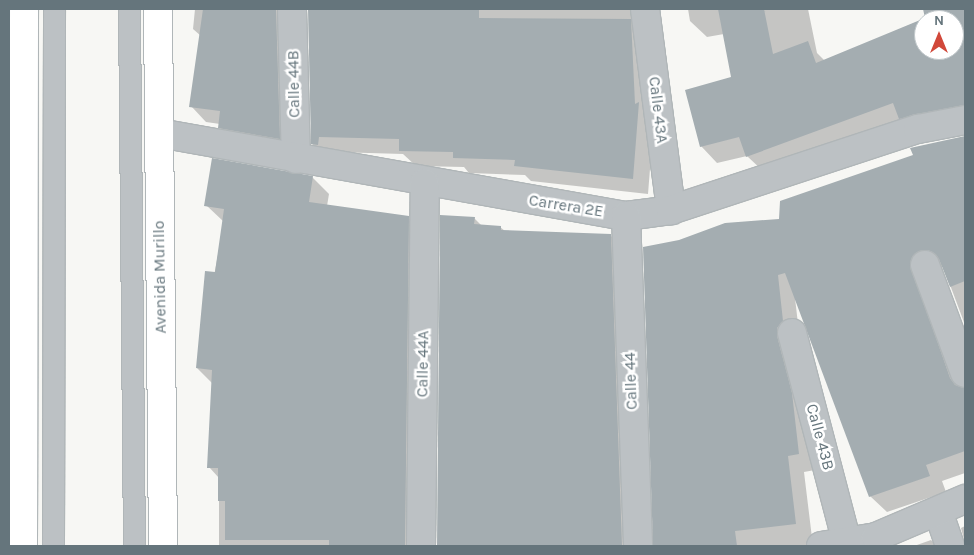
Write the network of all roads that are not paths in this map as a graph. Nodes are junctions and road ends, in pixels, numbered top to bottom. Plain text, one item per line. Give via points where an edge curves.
1 (24, 9) edge
2 (54, 9) edge
3 (129, 9) edge
4 (158, 9) edge
5 (292, 9) edge
6 (645, 9) edge
7 (965, 120) edge
8 (159, 133) junction
9 (296, 159) junction
10 (425, 183) junction
11 (671, 210) junction
12 (626, 216) junction
13 (925, 265) dead end
14 (792, 333) dead end
15 (965, 373) edge
16 (965, 499) edge
17 (938, 511) junction
18 (847, 542) junction
19 (23, 546) edge
20 (54, 546) edge
21 (134, 546) edge
22 (163, 546) edge
23 (421, 546) edge
24 (638, 546) edge
25 (821, 546) edge
26 (950, 546) edge

1 - 19 main road
2 - 20 lane
3 - 21 lane
4 - 8 main road, Avenida Murillo
5 - 9 street, Calle 44B
6 - 11 street, Calle 43A
7 - 11 street, Carrera 2E via 918,130
8 - 9 street, Carrera 2E
8 - 22 main road, Avenida Murillo
9 - 10 street, Carrera 2E
10 - 12 street, Carrera 2E
10 - 23 street, Calle 44A
11 - 12 street, Carrera 2E
12 - 24 street, Calle 44
13 - 15 street
14 - 18 street, Calle 43B
16 - 17 street
17 - 18 street via 876,537
17 - 26 street
18 - 25 street

